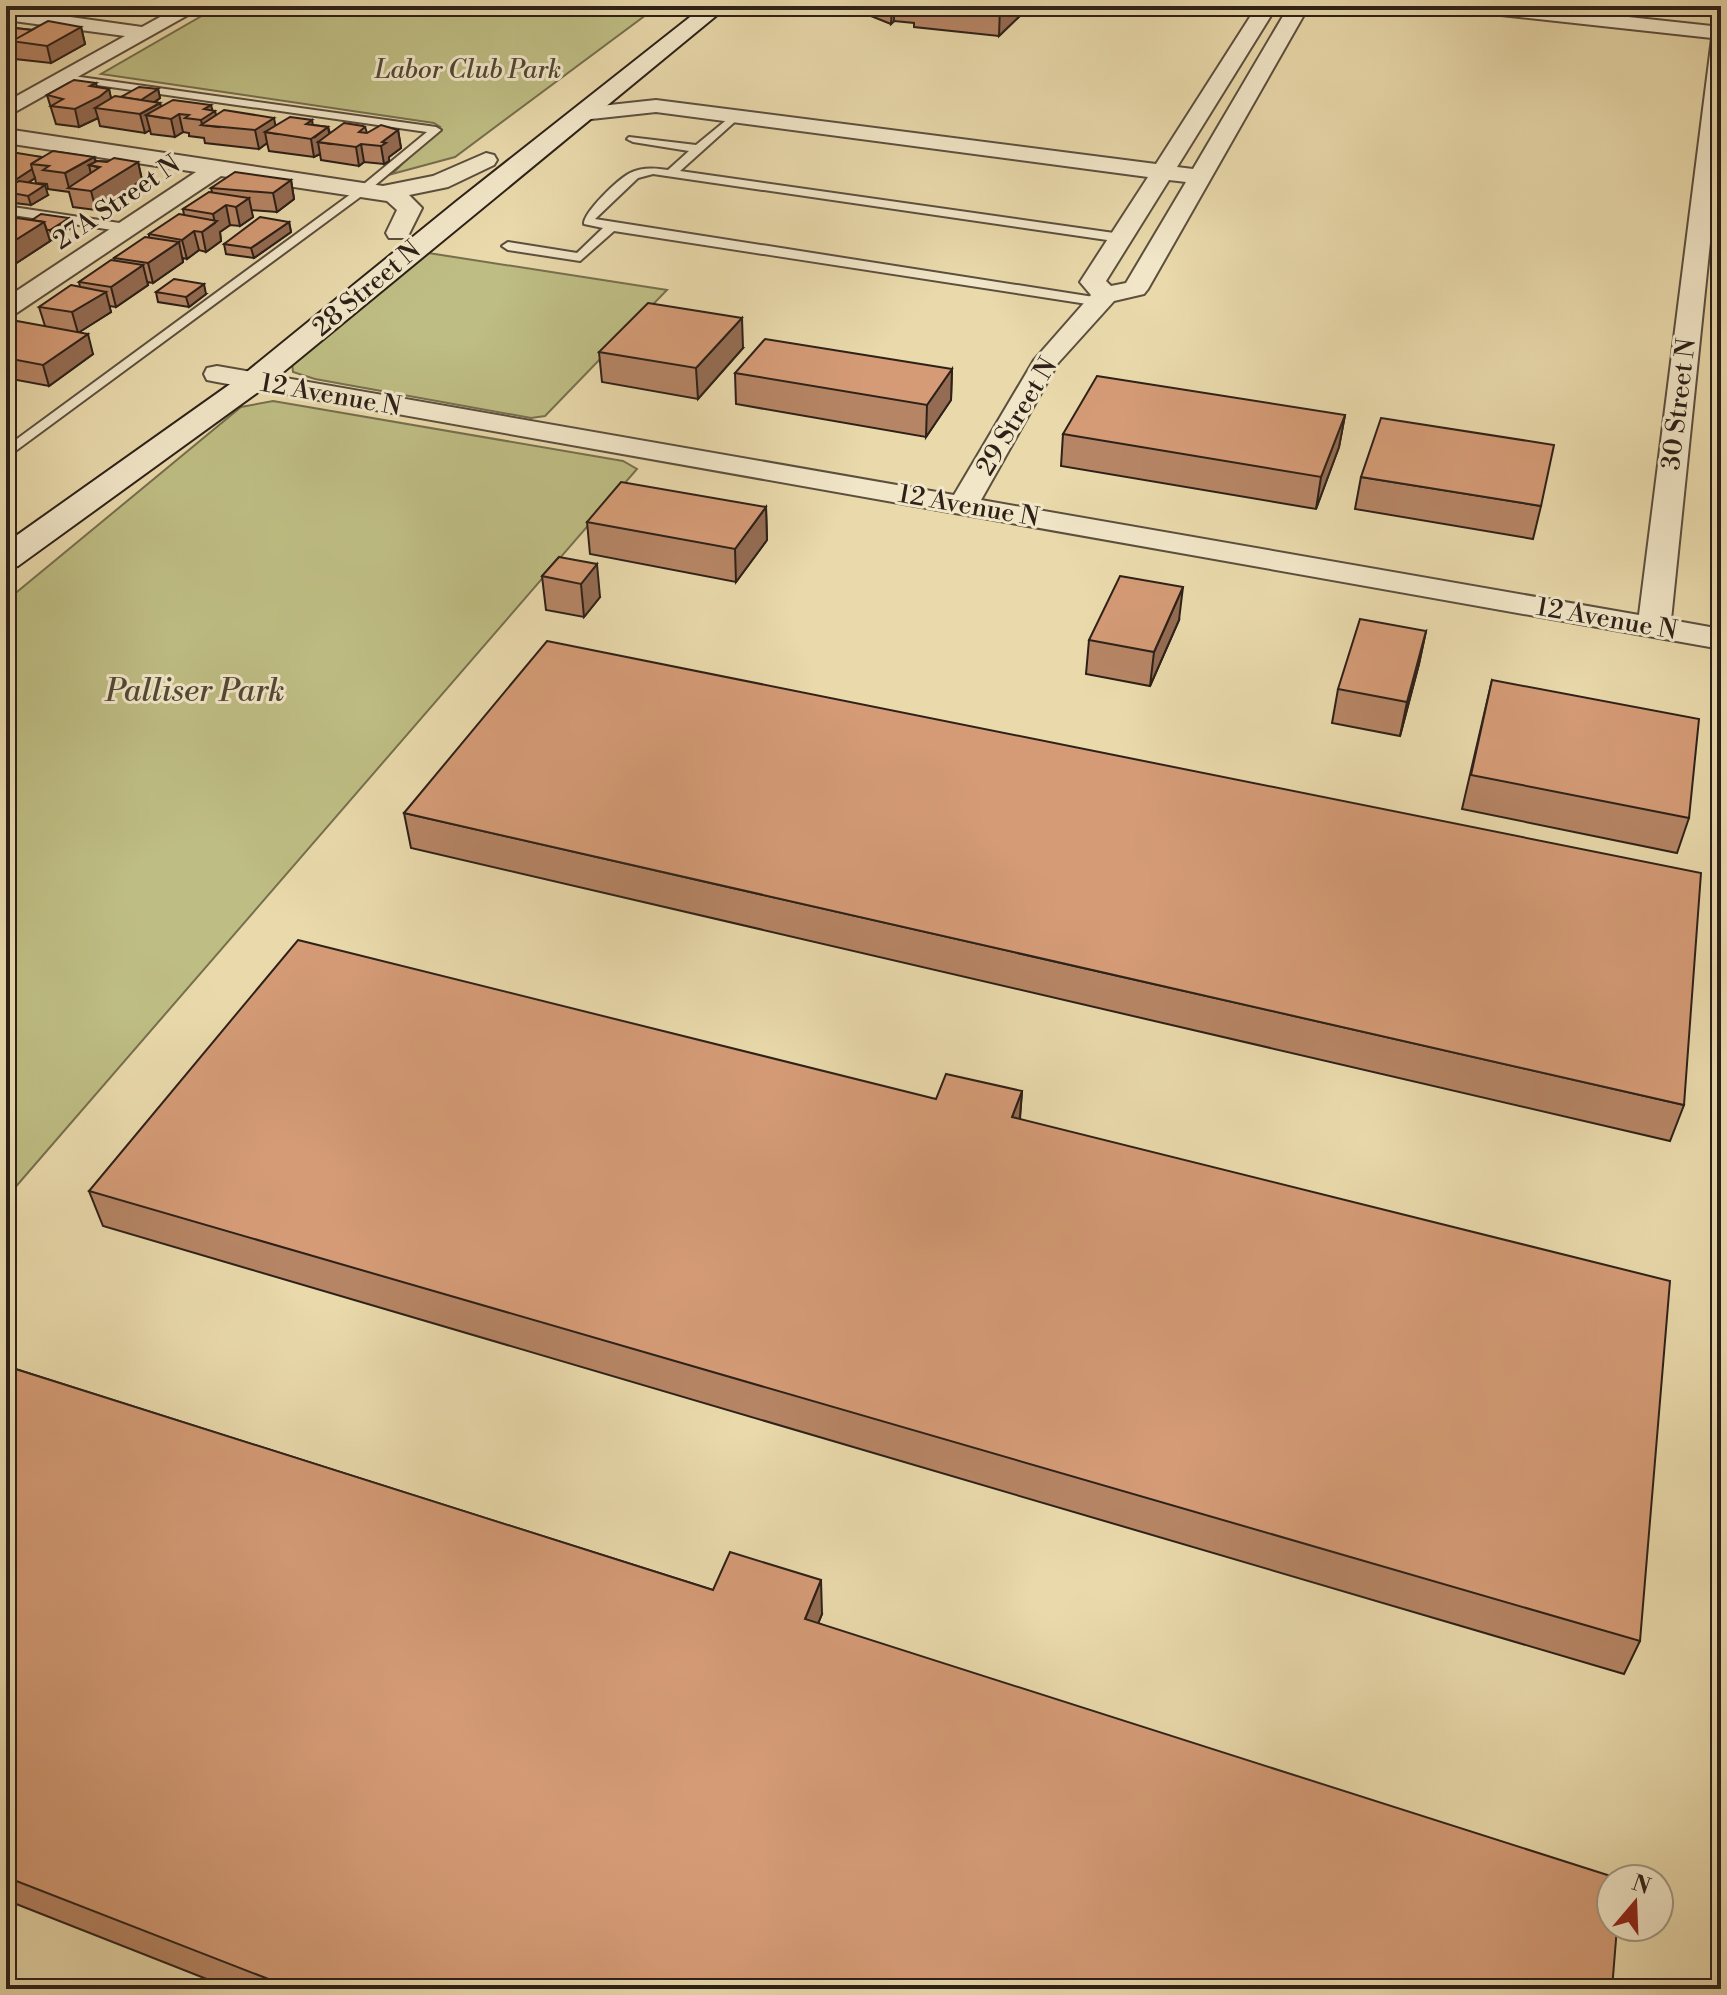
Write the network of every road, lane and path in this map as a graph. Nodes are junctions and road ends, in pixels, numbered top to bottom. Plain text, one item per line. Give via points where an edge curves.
1 (194, 6) edge
2 (687, 6) edge
3 (717, 6) edge
4 (1267, 6) edge
5 (1299, 6) edge
6 (1473, 6) edge
7 (6, 14) edge
8 (145, 33) junction
9 (1721, 33) edge
10 (1721, 39) edge
11 (66, 78) junction
12 (621, 83) junction
13 (656, 106) junction
14 (6, 111) edge
15 (582, 114) junction
16 (735, 116) junction
17 (6, 136) edge
18 (633, 139) dead end
19 (698, 149) junction
20 (486, 160) junction
21 (216, 169) junction
22 (1163, 172) junction
23 (670, 174) junction
24 (1200, 177) junction
25 (374, 191) junction
26 (6, 210) edge
27 (611, 227) junction
28 (126, 228) junction
29 (398, 233) junction
30 (1121, 238) junction
31 (508, 246) dead end
32 (580, 257) junction
33 (564, 271) dead end
34 (1102, 299) junction
35 (12, 300) edge
36 (289, 318) dead end
37 (248, 368) junction
38 (217, 374) joint
39 (6, 454) edge
40 (964, 504) junction
41 (6, 553) edge
42 (6, 559) edge
43 (1654, 627) junction
44 (1721, 639) edge

1 - 8 street
2 - 20 main road, 28 Street N
3 - 12 main road, 28 Street N
4 - 22 street
5 - 24 street
6 - 9 street
7 - 8 street
8 - 11 street
10 - 43 street, 30 Street N
11 - 14 street
11 - 25 lane via 436,130
12 - 13 street
12 - 15 main road, 28 Street N
13 - 15 street
13 - 16 street
15 - 37 main road, 28 Street N
16 - 19 lane
16 - 22 street
17 - 21 street
18 - 19 lane
19 - 23 lane
20 - 25 street via 440,182
20 - 29 main road, 28 Street N
21 - 25 street
21 - 28 street, 27A Street N
22 - 24 street
22 - 30 street
23 - 27 lane via 634,175 590,215 588,221
23 - 30 lane
24 - 34 street via 1135,289
25 - 29 street via 394,195 410,208
25 - 39 lane
26 - 28 lane
27 - 32 lane
27 - 34 lane
28 - 35 street, 27A Street N
29 - 36 main road, 28 Street N
30 - 34 street via 1093,282
31 - 32 lane
32 - 33 lane
34 - 40 street, 29 Street N via 1047,360
37 - 38 street, 12 Avenue N
37 - 40 street, 12 Avenue N
37 - 42 main road, 28 Street N
38 - 41 main road
40 - 43 street, 12 Avenue N
43 - 44 street, 12 Avenue N

